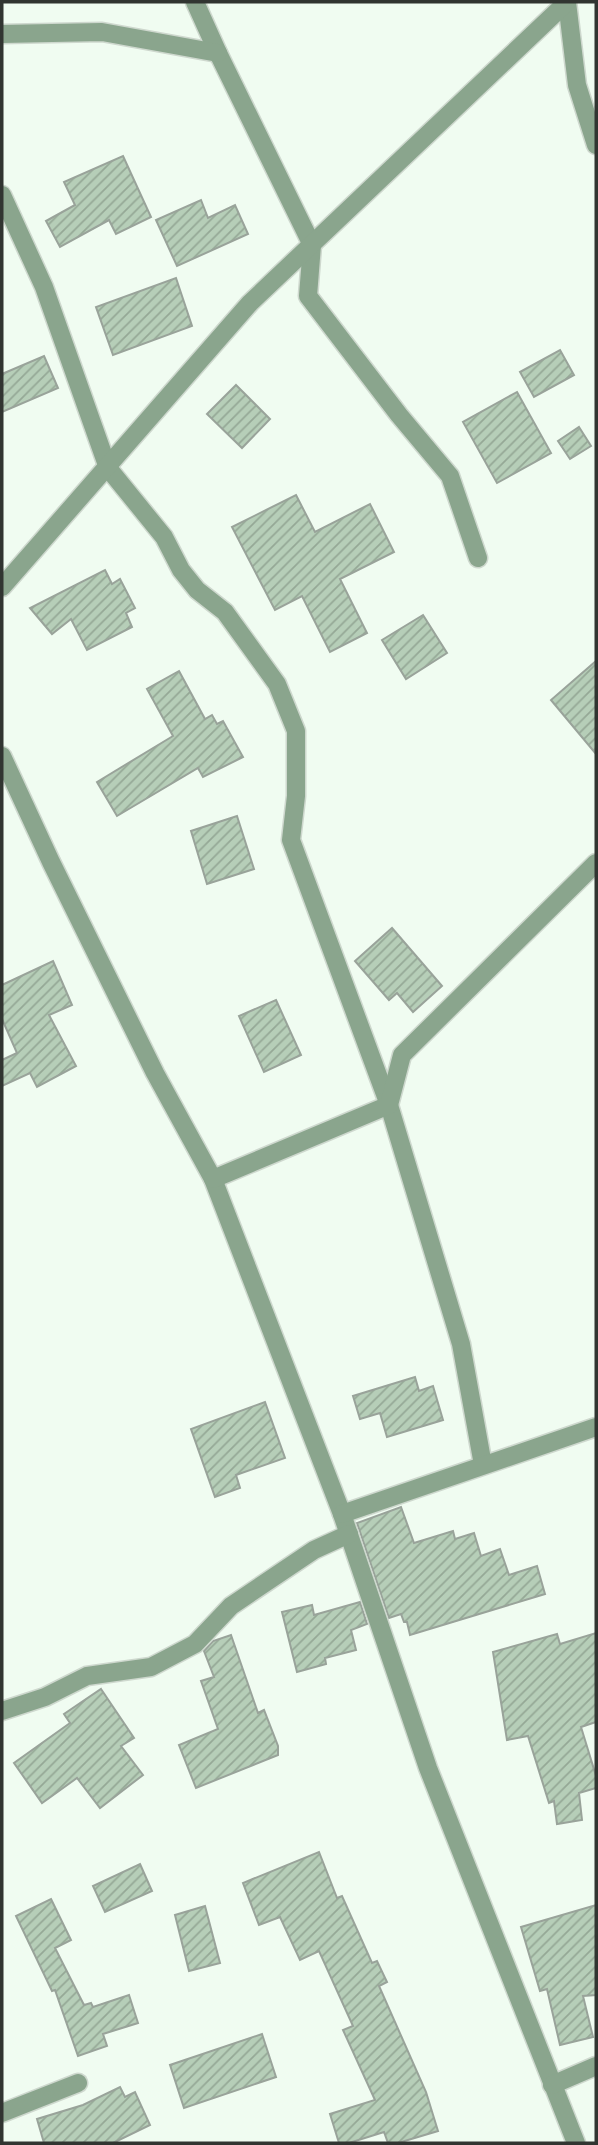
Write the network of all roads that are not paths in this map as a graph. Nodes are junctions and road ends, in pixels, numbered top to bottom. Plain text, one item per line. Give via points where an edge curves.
1 (195, 2) edge
2 (567, 2) edge
3 (2, 34) edge
4 (218, 53) junction
5 (596, 145) edge
6 (2, 195) edge
7 (312, 245) junction
8 (108, 468) junction
9 (478, 558) dead end
10 (2, 586) edge
11 (2, 756) edge
12 (596, 863) edge
13 (389, 1105) junction
14 (213, 1179) junction
15 (596, 1427) edge
16 (484, 1465) junction
17 (342, 1514) junction
18 (349, 1534) junction
19 (2, 1711) edge
20 (596, 2066) edge
21 (78, 2083) dead end
22 (552, 2085) junction
23 (2, 2113) edge
24 (576, 2143) edge

1 - 4 street
2 - 5 street via 577,85
2 - 7 street
3 - 4 street via 102,32
4 - 7 street
6 - 8 street via 44,287
7 - 8 street via 250,303
7 - 9 street via 308,296 450,476
8 - 10 street
8 - 13 street via 164,537 181,570 225,612 277,684 296,731 291,840
11 - 14 street via 137,1036
12 - 13 street via 402,1055
13 - 14 street
13 - 16 street via 461,1345
14 - 17 street
15 - 16 street
16 - 17 street
17 - 18 street
18 - 19 street via 314,1550 231,1606 195,1644 151,1667 87,1676 46,1698
18 - 22 street via 428,1768
20 - 22 street
21 - 23 street
22 - 24 street

